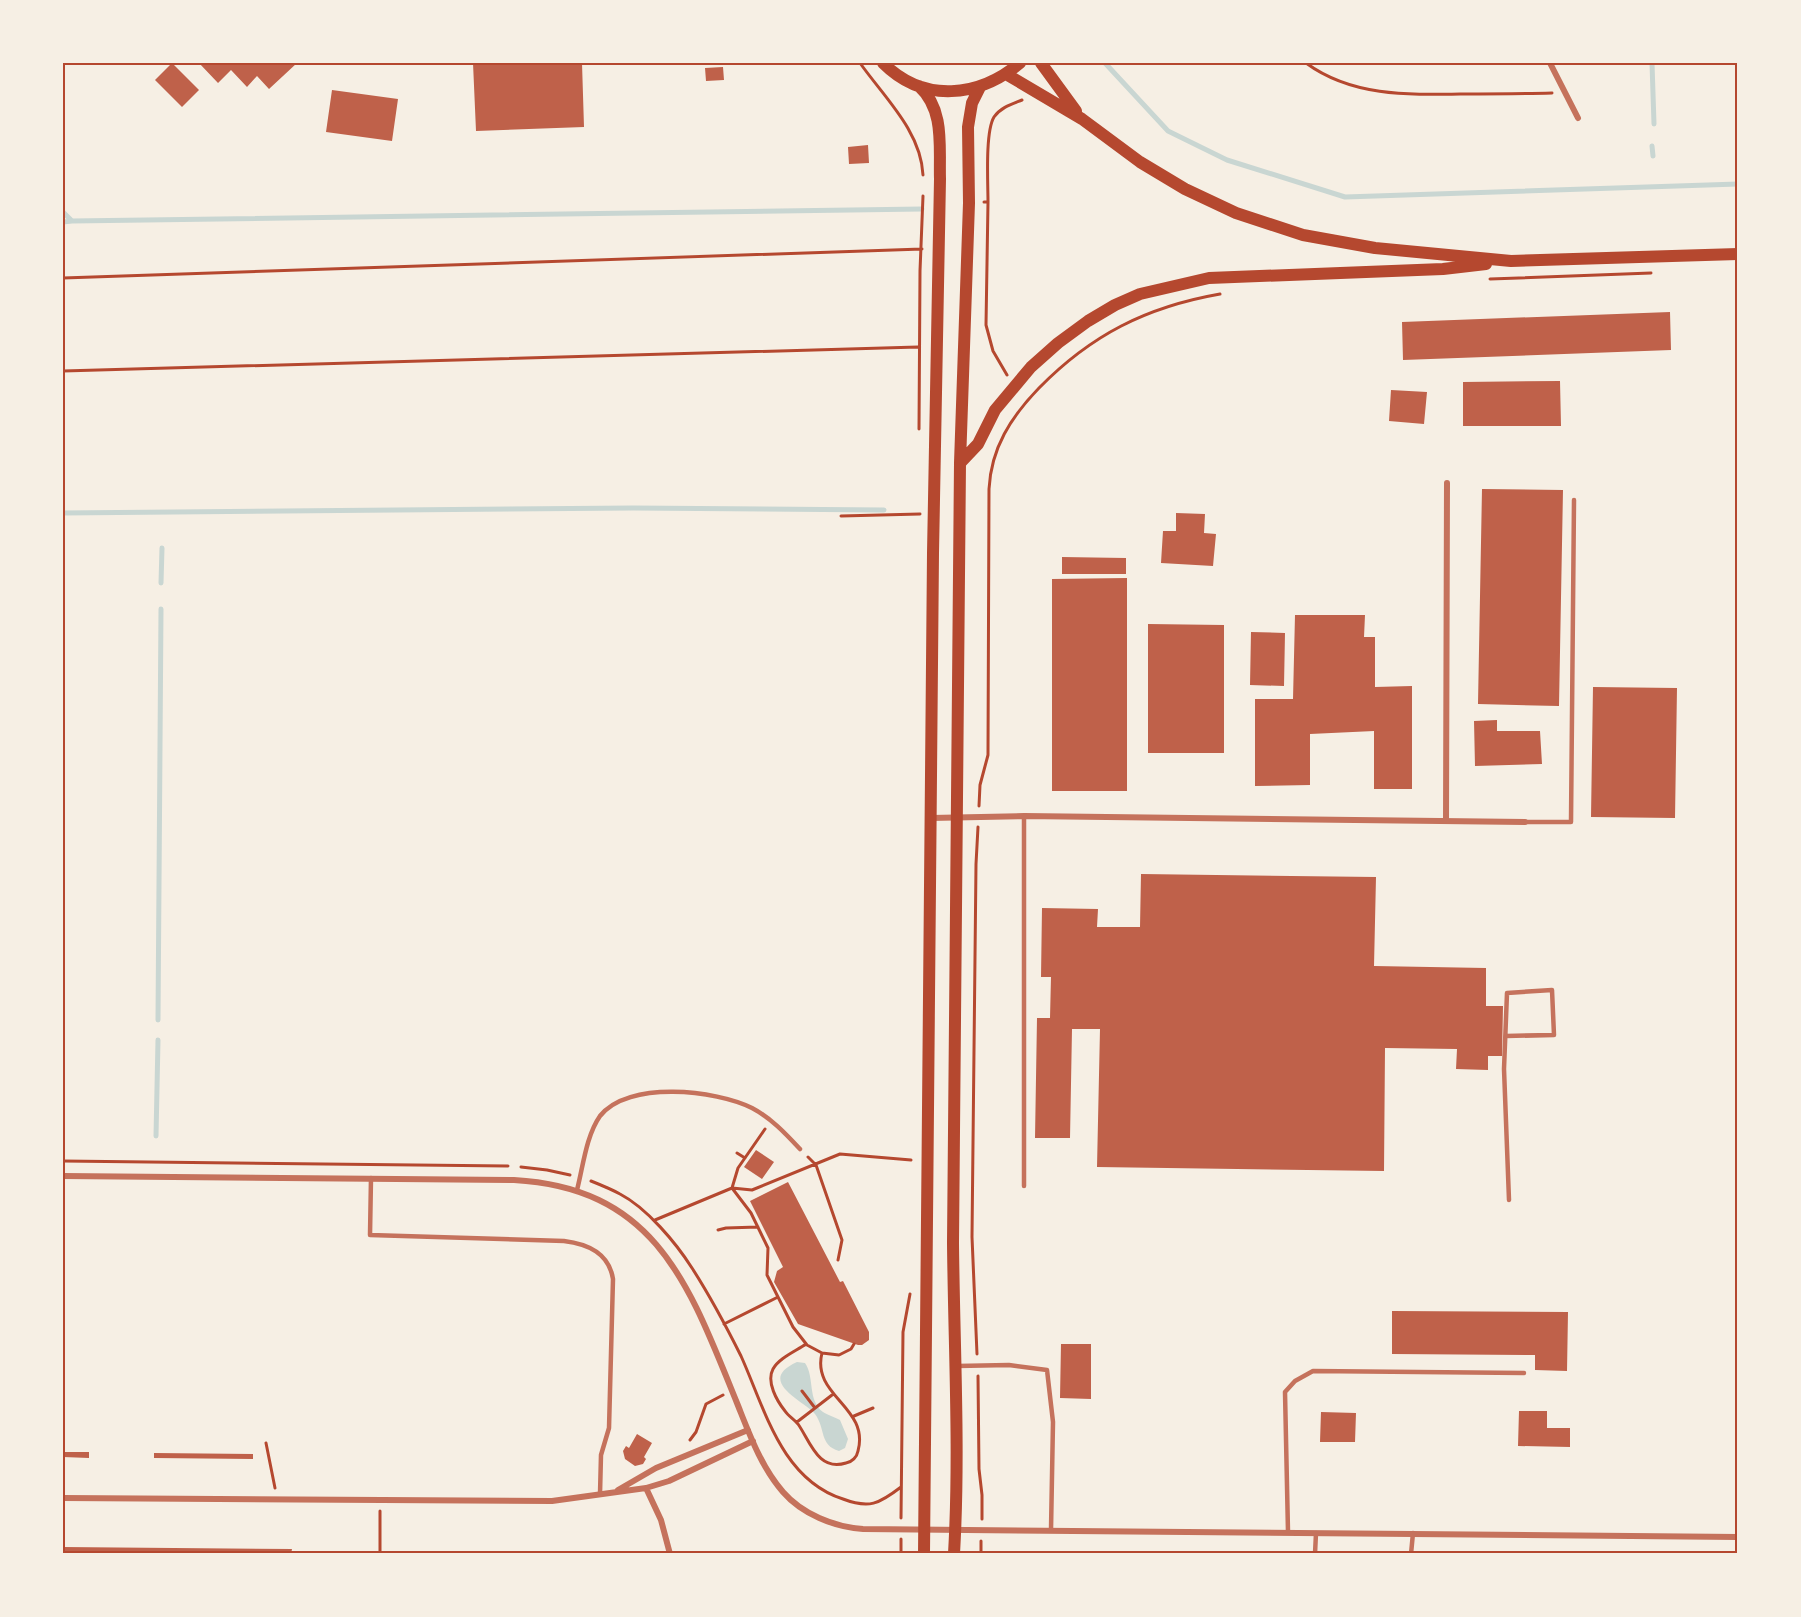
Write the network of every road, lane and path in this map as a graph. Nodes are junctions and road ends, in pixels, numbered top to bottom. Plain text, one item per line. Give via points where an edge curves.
1 (860, 63) edge
2 (883, 63) edge
3 (1020, 63) edge
4 (1041, 63) edge
5 (1306, 63) edge
6 (1550, 63) edge
7 (1006, 74) junction
8 (919, 86) junction
9 (980, 87) junction
10 (1037, 91) junction
11 (1565, 93) junction
12 (1578, 118) dead end
13 (1082, 119) junction
14 (924, 176) dead end
15 (923, 194) dead end
16 (923, 202) junction
17 (939, 202) junction
18 (988, 202) junction
19 (969, 203) junction
20 (921, 249) junction
21 (939, 249) junction
22 (1738, 254) edge
23 (1511, 261) junction
24 (1652, 273) dead end
25 (63, 278) edge
26 (1481, 280) dead end
27 (1225, 293) dead end
28 (63, 371) edge
29 (1015, 383) junction
30 (1030, 398) junction
31 (960, 463) junction
32 (1447, 483) dead end
33 (1574, 500) dead end
34 (907, 514) dead end
35 (841, 516) dead end
36 (1024, 816) junction
37 (931, 818) junction
38 (957, 818) junction
39 (978, 818) junction
40 (1446, 820) junction
41 (1525, 822) joint
42 (1506, 1036) junction
43 (772, 1120) junction
44 (800, 1149) dead end
45 (737, 1152) dead end
46 (745, 1158) junction
47 (911, 1160) dead end
48 (63, 1161) edge
49 (816, 1165) junction
50 (63, 1176) edge
51 (580, 1177) junction
52 (371, 1178) junction
53 (1024, 1186) dead end
54 (732, 1188) junction
55 (577, 1190) junction
56 (1509, 1200) dead end
57 (655, 1220) junction
58 (758, 1227) junction
59 (718, 1230) dead end
60 (838, 1260) dead end
61 (910, 1286) dead end
62 (778, 1297) junction
63 (724, 1324) junction
64 (806, 1344) junction
65 (854, 1344) dead end
66 (822, 1353) junction
67 (978, 1365) junction
68 (957, 1366) junction
69 (1524, 1373) dead end
70 (752, 1382) junction
71 (732, 1391) junction
72 (802, 1391) dead end
73 (832, 1395) junction
74 (815, 1408) junction
75 (873, 1408) dead end
76 (854, 1416) junction
77 (797, 1422) junction
78 (748, 1430) junction
79 (753, 1441) junction
80 (266, 1443) dead end
81 (678, 1459) junction
82 (646, 1488) junction
83 (615, 1491) junction
84 (600, 1494) junction
85 (63, 1498) edge
86 (275, 1500) junction
87 (380, 1501) junction
88 (925, 1530) junction
89 (955, 1530) junction
90 (981, 1530) junction
91 (1052, 1530) junction
92 (1288, 1532) junction
93 (1316, 1532) junction
94 (1413, 1533) junction
95 (1738, 1537) edge
96 (380, 1554) edge
97 (670, 1554) edge
98 (924, 1554) edge
99 (954, 1554) edge
100 (981, 1554) edge
101 (1315, 1554) edge
102 (1411, 1554) edge

1 - 14 path via 910,131
2 - 8 main road
3 - 7 main road
4 - 13 main road
5 - 11 path via 1352,86 1396,94
6 - 11 street
7 - 9 main road
7 - 10 main road
8 - 9 main road via 946,91
8 - 17 main road via 933,103 939,122
9 - 19 main road via 969,117
10 - 13 main road
10 - 18 path via 1002,108 994,118
11 - 12 street
13 - 23 main road via 1185,189 1236,213 1304,236 1376,248
15 - 16 path
16 - 17 path
16 - 20 path
17 - 21 main road
18 - 19 path
18 - 29 path via 988,339 997,360
19 - 31 main road
20 - 21 path
20 - 25 path
20 - 28 path via 918,346
21 - 37 main road
22 - 23 main road
23 - 29 main road via 1443,269 1230,277 1171,286 1140,294 1100,313 1058,343
24 - 26 path
27 - 30 path via 1182,301 1111,330 1064,363
29 - 30 path
29 - 31 main road via 995,410 978,444
30 - 39 path via 998,446 989,479 988,755 980,785
31 - 38 main road
32 - 40 street
33 - 41 lane via 1571,822
34 - 35 path
36 - 39 street
36 - 40 street
36 - 53 lane
37 - 38 street
37 - 88 main road
38 - 39 street
38 - 68 main road via 953,1243
39 - 67 path via 972,1237
40 - 41 street
42 - 42 lane via 1507,993 1552,990 1554,1035
42 - 56 lane
43 - 44 lane
43 - 46 path
43 - 51 lane via 718,1096 663,1091 642,1095 613,1104 601,1114
45 - 46 path
46 - 54 path
47 - 49 path via 840,1154
48 - 51 path via 506,1166
49 - 54 path via 752,1190
49 - 60 path via 842,1240
50 - 52 street
51 - 55 lane
51 - 57 path via 622,1194
52 - 55 street via 523,1180
52 - 84 lane via 370,1235 564,1241 592,1249 606,1260 613,1279 612,1371
54 - 57 path
54 - 58 path
55 - 71 street via 607,1203 628,1218 666,1256 688,1289
57 - 63 path via 691,1266
58 - 59 path
58 - 62 path via 768,1248 767,1275
61 - 70 path via 903,1332 901,1487 884,1500 868,1504 850,1502 804,1476 785,1454
62 - 63 path
62 - 64 path
63 - 70 path
64 - 66 path
64 - 77 path via 772,1370 776,1397
65 - 66 path via 839,1355
66 - 73 path via 822,1368
67 - 68 lane
67 - 90 path
67 - 91 lane via 1047,1370 1054,1433
68 - 89 main road
69 - 92 lane via 1313,1371 1295,1381 1285,1392
70 - 71 path
71 - 78 street
71 - 81 path via 706,1404 694,1435
72 - 74 path
73 - 74 path
73 - 76 path
74 - 77 path
75 - 76 path
76 - 77 path via 859,1428 858,1454 849,1463 839,1465 819,1457
78 - 79 street
78 - 81 street
79 - 82 street
79 - 88 street via 784,1494 816,1516 854,1529
80 - 86 path
81 - 83 street
82 - 83 street
82 - 97 street via 661,1520
83 - 84 street
84 - 87 street via 533,1502
85 - 86 street
86 - 87 street
87 - 96 path
88 - 89 street
88 - 98 main road
89 - 90 street
89 - 99 main road
90 - 91 street
90 - 100 path
91 - 92 street
92 - 93 street
93 - 94 street
93 - 101 lane
94 - 95 street
94 - 102 lane

